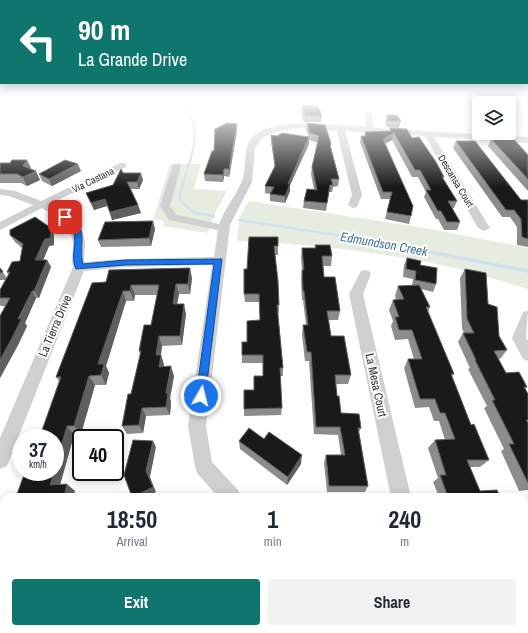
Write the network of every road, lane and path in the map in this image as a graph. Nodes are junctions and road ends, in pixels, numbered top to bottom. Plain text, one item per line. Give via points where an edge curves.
1 (340, 128) edge
2 (281, 129) edge
3 (348, 129) edge
4 (370, 130) joint
5 (428, 134) junction
6 (524, 140) edge
7 (528, 149) edge
8 (123, 165) dead end
9 (176, 166) dead end
10 (0, 192) edge
11 (42, 205) junction
12 (353, 205) dead end
13 (0, 228) edge
14 (224, 228) junction
15 (484, 228) dead end
16 (219, 261) junction
17 (79, 267) junction
18 (365, 274) dead end
19 (528, 316) edge
20 (528, 355) edge
21 (0, 460) edge
22 (228, 493) edge
23 (400, 493) edge

1 - 12 street via 357,195
2 - 14 street via 264,134 251,148 251,168 247,181 228,214
3 - 4 street
4 - 5 street
5 - 6 street
5 - 15 street, Descansa Court
6 - 7 street
8 - 11 street, Via Castana
9 - 14 street via 166,206 173,218
10 - 11 street, La Tierra Drive via 11,193
11 - 13 street, Via Castana
11 - 17 street, La Tierra Drive via 73,222 78,231
14 - 16 street
16 - 17 street via 125,263
16 - 22 street via 197,426 204,466
17 - 21 street, La Tierra Drive
18 - 23 street, La Mesa Court via 356,294
19 - 20 street via 519,338

